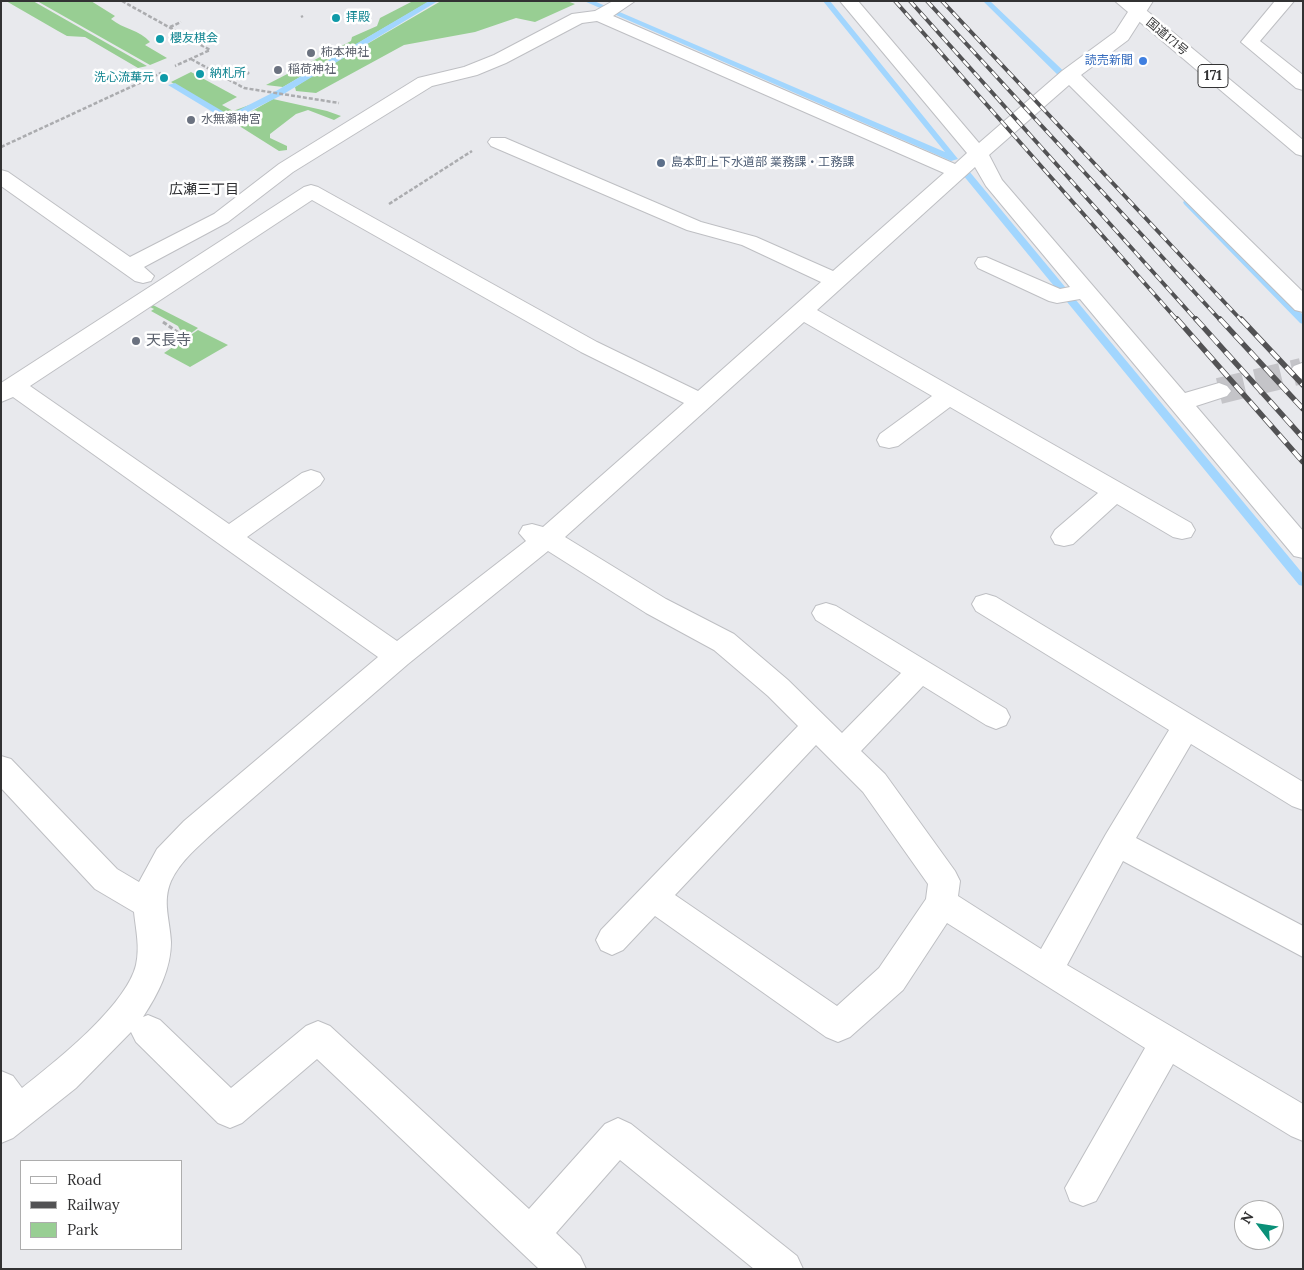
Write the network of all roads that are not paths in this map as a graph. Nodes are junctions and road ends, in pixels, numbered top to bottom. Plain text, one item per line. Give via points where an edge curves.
1 (626, 1) edge
2 (848, 1) edge
3 (1285, 1) edge
4 (1135, 5) edge
5 (599, 16) junction
6 (1066, 77) junction
7 (1303, 84) edge
8 (498, 142) road end
9 (1303, 150) edge
10 (978, 154) junction
11 (958, 172) junction
12 (1, 176) edge
13 (986, 264) dead end
14 (129, 266) junction
15 (836, 281) junction
16 (161, 289) junction
17 (1073, 293) junction
18 (1303, 306) edge
19 (802, 311) junction
20 (7, 390) edge
21 (1219, 391) tunnel mouth
22 (949, 396) junction
23 (699, 401) junction
24 (1180, 403) junction
25 (889, 440) dead end
26 (311, 479) dead end
27 (1115, 492) junction
28 (1182, 530) dead end
29 (539, 535) junction
30 (1064, 536) dead end
31 (229, 538) junction
32 (1303, 549) edge
33 (986, 604) dead end
34 (826, 612) dead end
35 (398, 656) junction
36 (920, 671) junction
37 (996, 717) dead end
38 (816, 726) junction
39 (1186, 727) junction
40 (842, 752) junction
41 (8, 786) edge
42 (1303, 797) edge
43 (1117, 843) junction
44 (653, 896) junction
45 (942, 903) junction
46 (150, 905) junction
47 (612, 940) dead end
48 (1303, 942) edge
49 (1047, 970) junction
50 (148, 1031) dead end
51 (1167, 1042) junction
52 (7, 1109) edge
53 (1303, 1124) edge
54 (1083, 1188) dead end
55 (530, 1235) junction
56 (776, 1266) edge
57 (566, 1269) edge

1 - 5 main road
2 - 10 main road
3 - 7 main road via 1250,42
4 - 6 main road via 1122,36
4 - 9 main road, 国道171号 / 171
5 - 11 main road
5 - 14 main road via 578,18 470,72 425,82 286,168 221,218
6 - 10 main road
6 - 18 main road
8 - 15 main road via 694,226 749,240
10 - 11 main road
10 - 17 main road via 993,182
11 - 15 main road
12 - 14 main road
13 - 17 main road
14 - 16 main road
15 - 19 main road
16 - 20 main road
16 - 23 main road via 311,191 589,347
17 - 24 main road
19 - 22 main road
19 - 23 main road
20 - 31 main road
21 - 24 main road
22 - 25 main road
22 - 27 main road
23 - 29 main road
24 - 32 main road
26 - 31 main road
27 - 28 main road
27 - 30 main road
29 - 35 main road
29 - 38 main road via 656,606 724,642
31 - 35 main road
33 - 39 main road
34 - 36 main road
35 - 46 main road via 178,846 160,868
36 - 37 main road
36 - 40 main road
38 - 40 main road
38 - 44 main road
39 - 42 main road
39 - 43 main road
40 - 45 main road via 874,783 944,881
41 - 46 main road via 106,879
43 - 48 main road
43 - 49 main road
44 - 45 main road via 838,1026 891,979
44 - 47 main road
45 - 49 main road
46 - 52 main road via 154,937 151,970 132,1008 65,1076
49 - 51 main road
50 - 55 main road via 230,1111 318,1037
51 - 53 main road
51 - 54 main road
55 - 56 main road via 618,1136
55 - 57 main road

